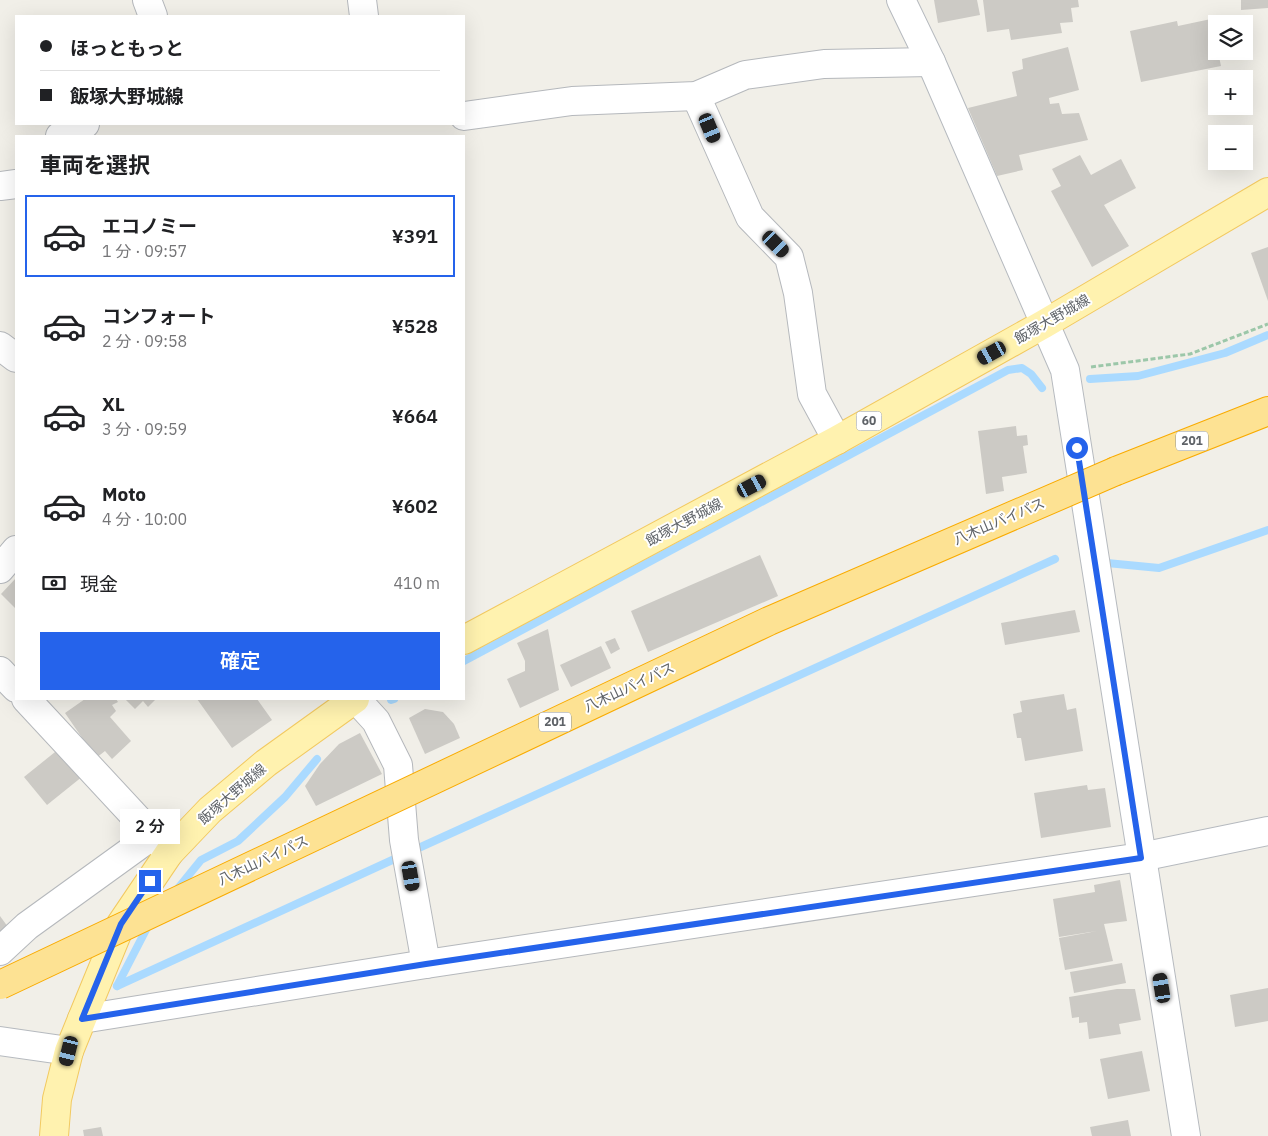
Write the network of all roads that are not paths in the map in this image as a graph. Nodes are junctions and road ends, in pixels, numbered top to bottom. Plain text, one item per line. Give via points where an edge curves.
1 (147, 0) edge
2 (362, 0) edge
3 (901, 0) edge
4 (152, 15) edge
5 (364, 15) edge
6 (930, 62) junction
7 (696, 96) junction
8 (465, 116) edge
9 (83, 125) edge
10 (62, 135) edge
11 (15, 184) edge
12 (0, 186) edge
13 (1268, 192) edge
14 (1044, 324) junction
15 (0, 346) edge
16 (15, 357) edge
17 (1268, 411) edge
18 (836, 440) junction
19 (15, 551) edge
20 (0, 569) edge
21 (465, 639) edge
22 (0, 671) edge
23 (15, 687) edge
24 (27, 700) edge
25 (355, 700) edge
26 (357, 700) edge
27 (1268, 831) edge
28 (161, 844) junction
29 (1141, 858) junction
30 (0, 951) edge
31 (426, 964) junction
32 (0, 984) edge
33 (82, 1019) junction
34 (0, 1041) edge
35 (69, 1051) junction
36 (54, 1136) edge
37 (1186, 1136) edge

1 - 4 street
2 - 5 street
3 - 6 street
6 - 7 street via 824,64 745,75
6 - 14 street
7 - 8 street via 572,101
7 - 18 street via 750,217 789,257 798,293 812,394
9 - 10 street
11 - 12 street
13 - 14 main road, 飯塚大野城線 / 60
14 - 18 main road, 飯塚大野城線 / 60
14 - 29 street via 1065,370
15 - 16 street
17 - 32 highway, 八木山バイパス / 201, bridge via 1116,471 769,621
18 - 21 main road, 飯塚大野城線 / 60
19 - 20 street
22 - 23 street
24 - 28 street
25 - 28 main road, 飯塚大野城線
26 - 31 street via 376,721 398,765 407,852
27 - 29 street
28 - 30 street via 27,926
28 - 33 main road, 飯塚大野城線 via 121,924
29 - 31 street
29 - 37 street
31 - 33 street
33 - 35 main road, 飯塚大野城線
34 - 35 street
35 - 36 main road, 飯塚大野城線 via 57,1099

